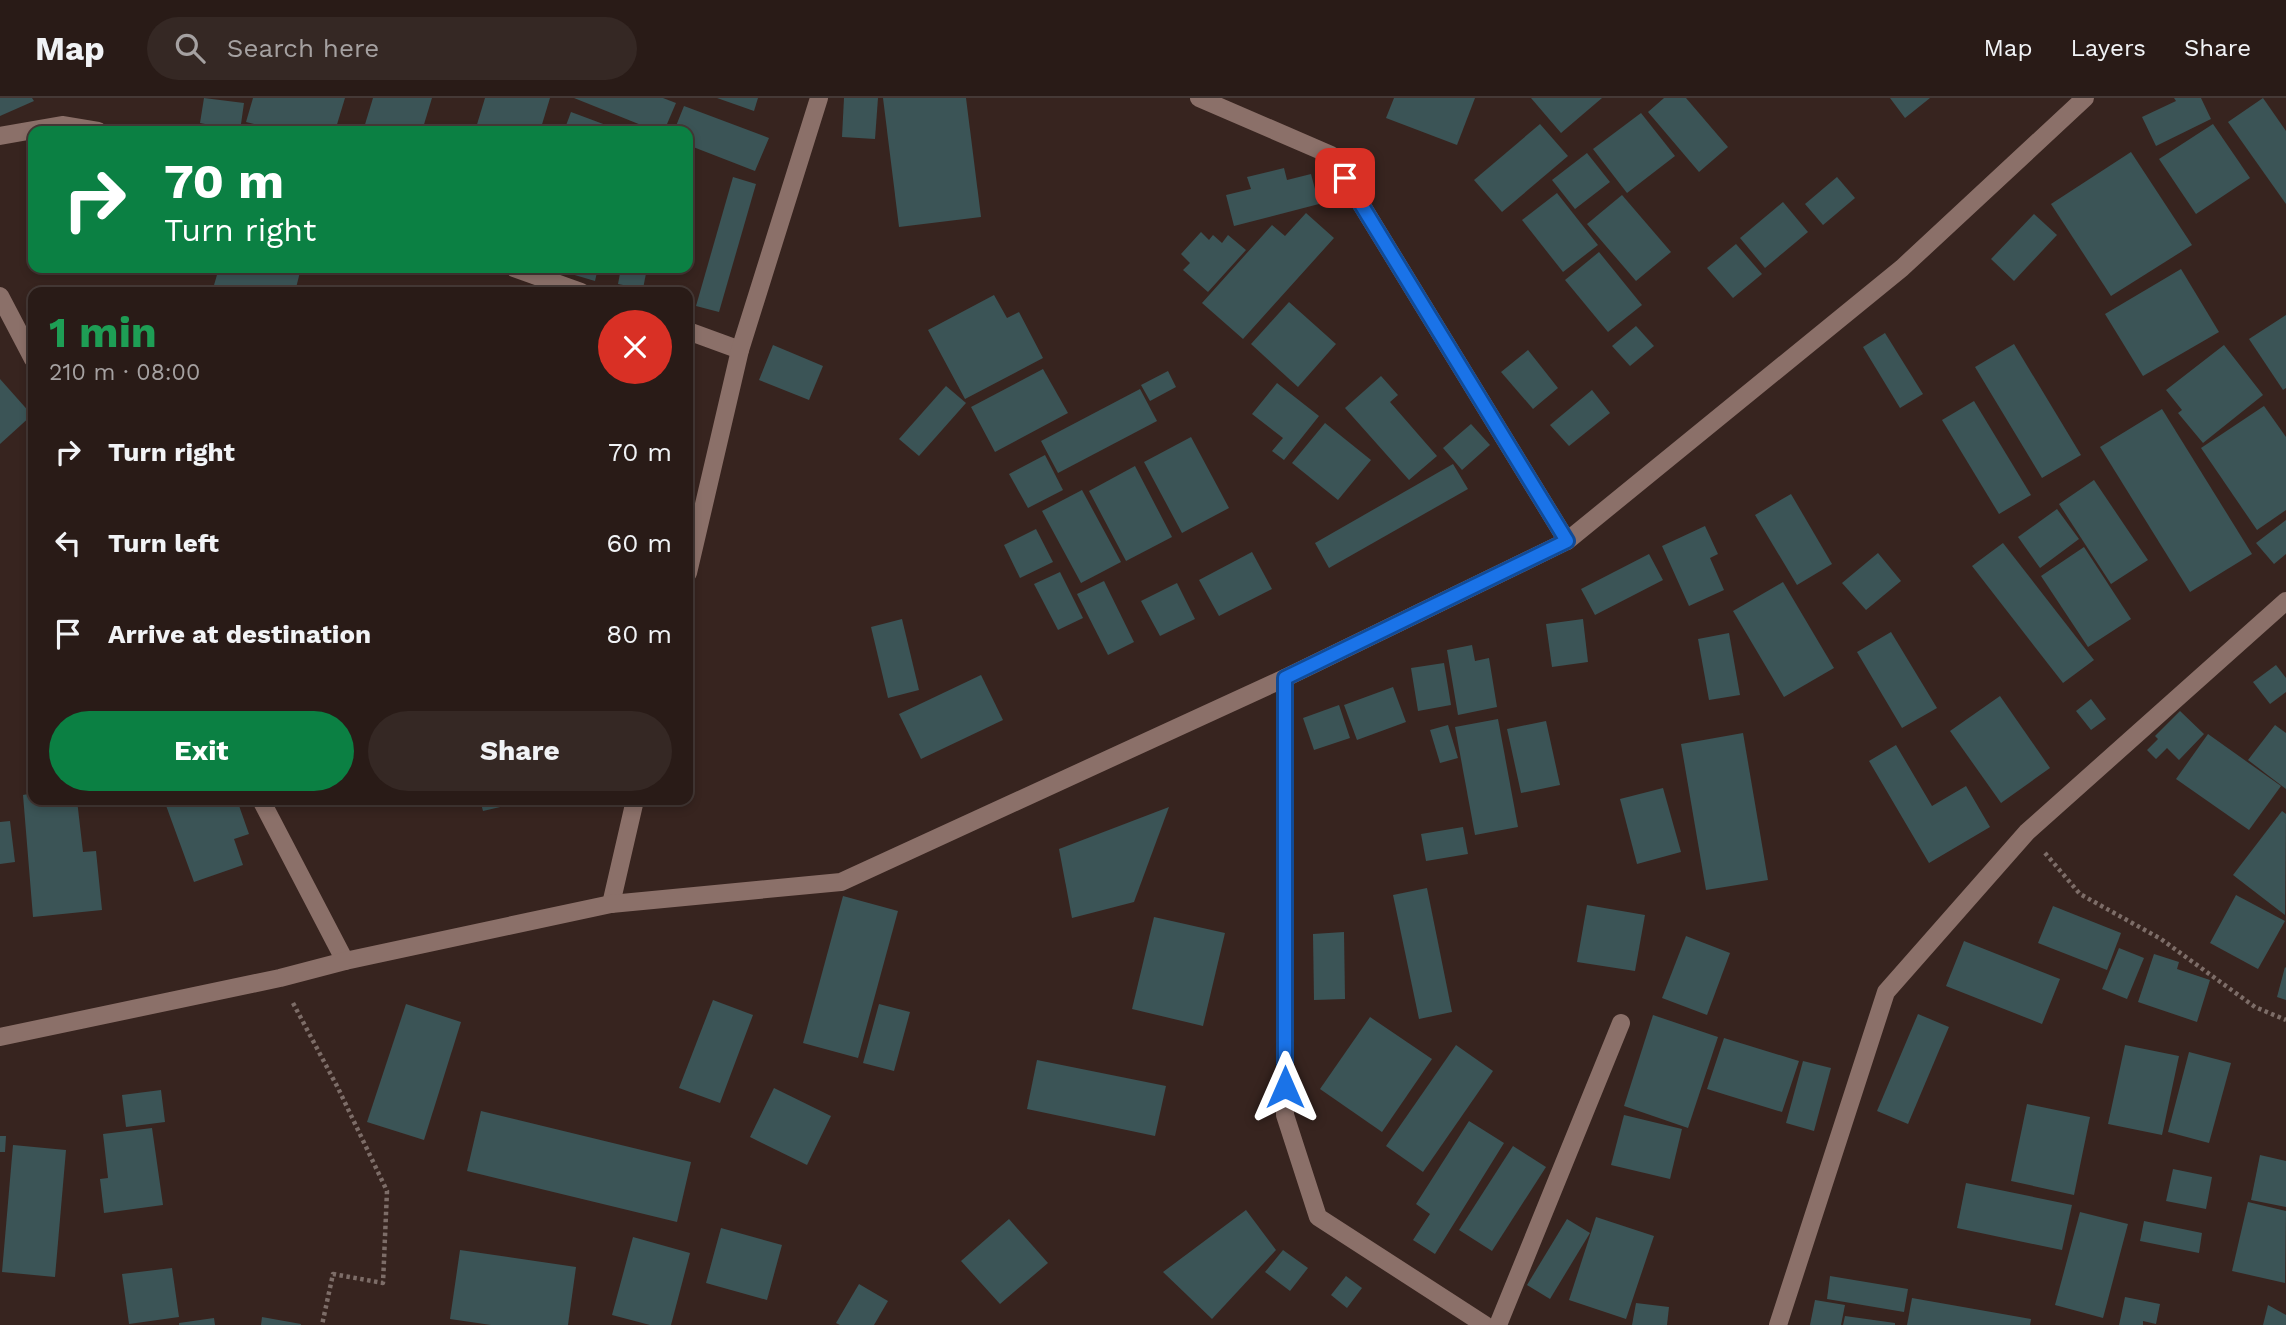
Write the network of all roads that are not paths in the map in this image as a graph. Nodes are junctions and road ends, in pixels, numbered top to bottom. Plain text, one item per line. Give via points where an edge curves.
1 (819, 98) edge
2 (1199, 98) edge
3 (2085, 98) edge
4 (28, 131) edge
5 (0, 136) edge
6 (528, 273) edge
7 (567, 287) edge
8 (0, 296) edge
9 (15, 323) junction
10 (693, 333) edge
11 (0, 336) edge
12 (28, 349) edge
13 (740, 350) junction
14 (1567, 541) junction
15 (693, 552) edge
16 (2286, 601) edge
17 (1285, 678) junction
18 (264, 805) edge
19 (634, 805) edge
20 (611, 904) junction
21 (345, 961) junction
22 (1621, 1023) dead end
23 (0, 1037) edge
24 (1485, 1325) edge
25 (1498, 1325) edge
26 (1778, 1325) edge

1 - 13 street
2 - 14 street via 1331,155
3 - 14 street via 1902,268
4 - 5 street
6 - 7 street
8 - 9 street
9 - 11 street
9 - 12 street
10 - 13 street
13 - 15 street
14 - 17 street
16 - 26 street via 2027,832 1886,992
17 - 20 street via 841,882
17 - 24 street via 1285,1115 1318,1217
18 - 21 street
19 - 20 street
20 - 21 street
21 - 23 street
22 - 25 street

